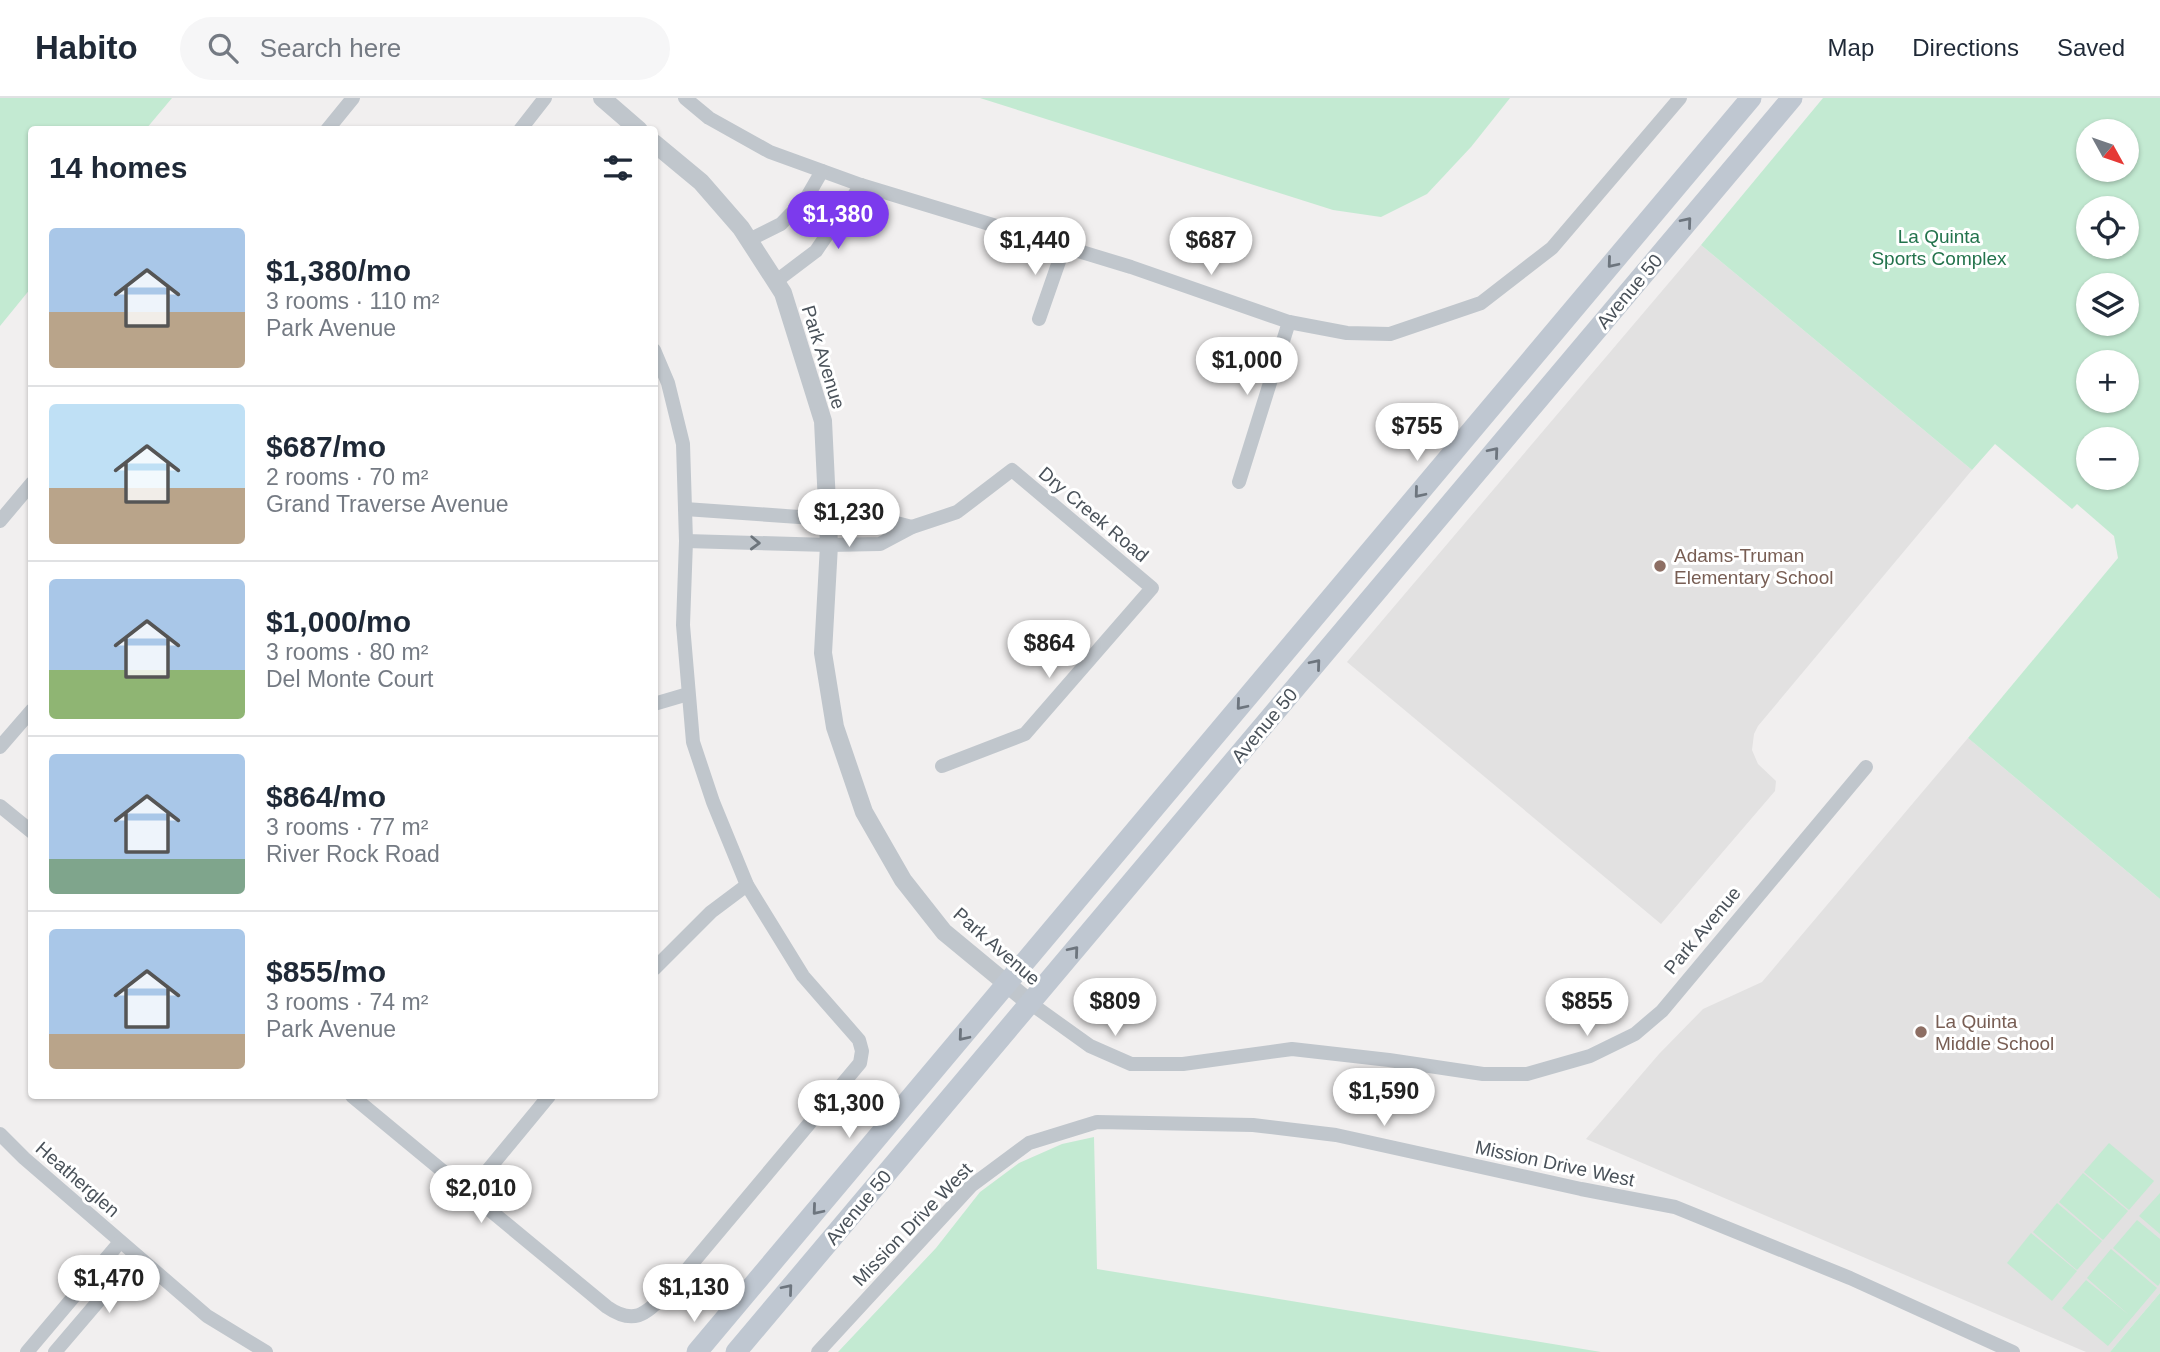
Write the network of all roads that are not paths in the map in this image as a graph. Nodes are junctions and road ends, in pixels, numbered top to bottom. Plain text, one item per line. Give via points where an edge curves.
1 (353, 98) edge
2 (545, 98) edge
3 (602, 98) edge
4 (685, 98) edge
5 (1680, 98) edge
6 (1751, 98) edge
7 (1792, 98) edge
8 (330, 126) edge
9 (523, 126) edge
10 (634, 126) edge
11 (658, 145) edge
12 (822, 171) junction
13 (861, 185) junction
14 (749, 240) junction
15 (1064, 247) junction
16 (775, 282) junction
17 (1040, 319) dead end
18 (1289, 322) junction
19 (658, 359) edge
20 (1239, 482) dead end
21 (28, 488) edge
22 (685, 509) junction
23 (828, 519) junction
24 (0, 521) edge
25 (912, 527) junction
26 (686, 541) junction
27 (830, 545) junction
28 (688, 694) junction
29 (658, 703) edge
30 (28, 715) edge
31 (0, 747) edge
32 (942, 766) dead end
33 (1866, 767) dead end
34 (0, 806) edge
35 (28, 829) edge
36 (747, 885) junction
37 (658, 965) edge
38 (1007, 984) junction
39 (1030, 1003) junction
40 (356, 1099) edge
41 (547, 1099) edge
42 (0, 1133) edge
43 (470, 1193) junction
44 (120, 1242) junction
45 (137, 1256) junction
46 (27, 1352) edge
47 (55, 1352) edge
48 (266, 1352) edge
49 (697, 1352) edge
50 (736, 1352) edge
51 (818, 1352) edge
52 (2013, 1352) edge

1 - 8 street
2 - 9 street
3 - 10 street
4 - 12 street via 709,118 770,152
5 - 18 street via 1552,247 1481,303 1390,334 1347,333
6 -> 38 main road, Avenue 50
39 -> 7 main road, Avenue 50
11 - 14 street, Park Avenue via 701,182
12 - 13 street
12 - 14 street via 807,197 781,224
13 - 15 street
13 - 16 street via 816,251
14 - 16 street, Park Avenue
15 - 17 street
15 - 18 street
16 - 23 street, Park Avenue via 783,293 823,421
18 - 20 street
19 - 22 street via 683,444
21 - 24 street
22 - 23 street
22 - 26 street
23 - 25 street via 881,519
23 - 27 street, Park Avenue
25 - 27 street via 880,544
25 - 32 street, Dry Creek Road via 957,512 1012,470 1152,587 1025,734
26 -> 27 street
26 - 28 street via 682,625
27 - 38 street, Park Avenue via 823,653 835,727 864,812 903,880 944,932
28 - 29 street
28 - 36 street via 693,742
30 - 31 street
33 - 39 street, Park Avenue via 1662,1011 1635,1034 1590,1056 1527,1074 1483,1074 1293,1049 1183,1064 1131,1064 1090,1046
34 - 35 street
36 - 37 street
36 - 43 street via 803,976 859,1040 860,1063 669,1292 643,1314 631,1318 617,1314
38 - 39 street, Park Avenue
38 -> 49 main road, Avenue 50
50 -> 39 main road, Avenue 50
40 - 43 street
41 - 43 street
42 - 44 street, Heatherglen
44 - 45 street, Heatherglen
44 - 46 street
45 - 47 street
45 - 48 street, Heatherglen via 207,1316
51 - 52 street, Mission Drive West via 971,1186 1029,1143 1097,1122 1253,1125 1336,1135 1675,1207 1850,1278

